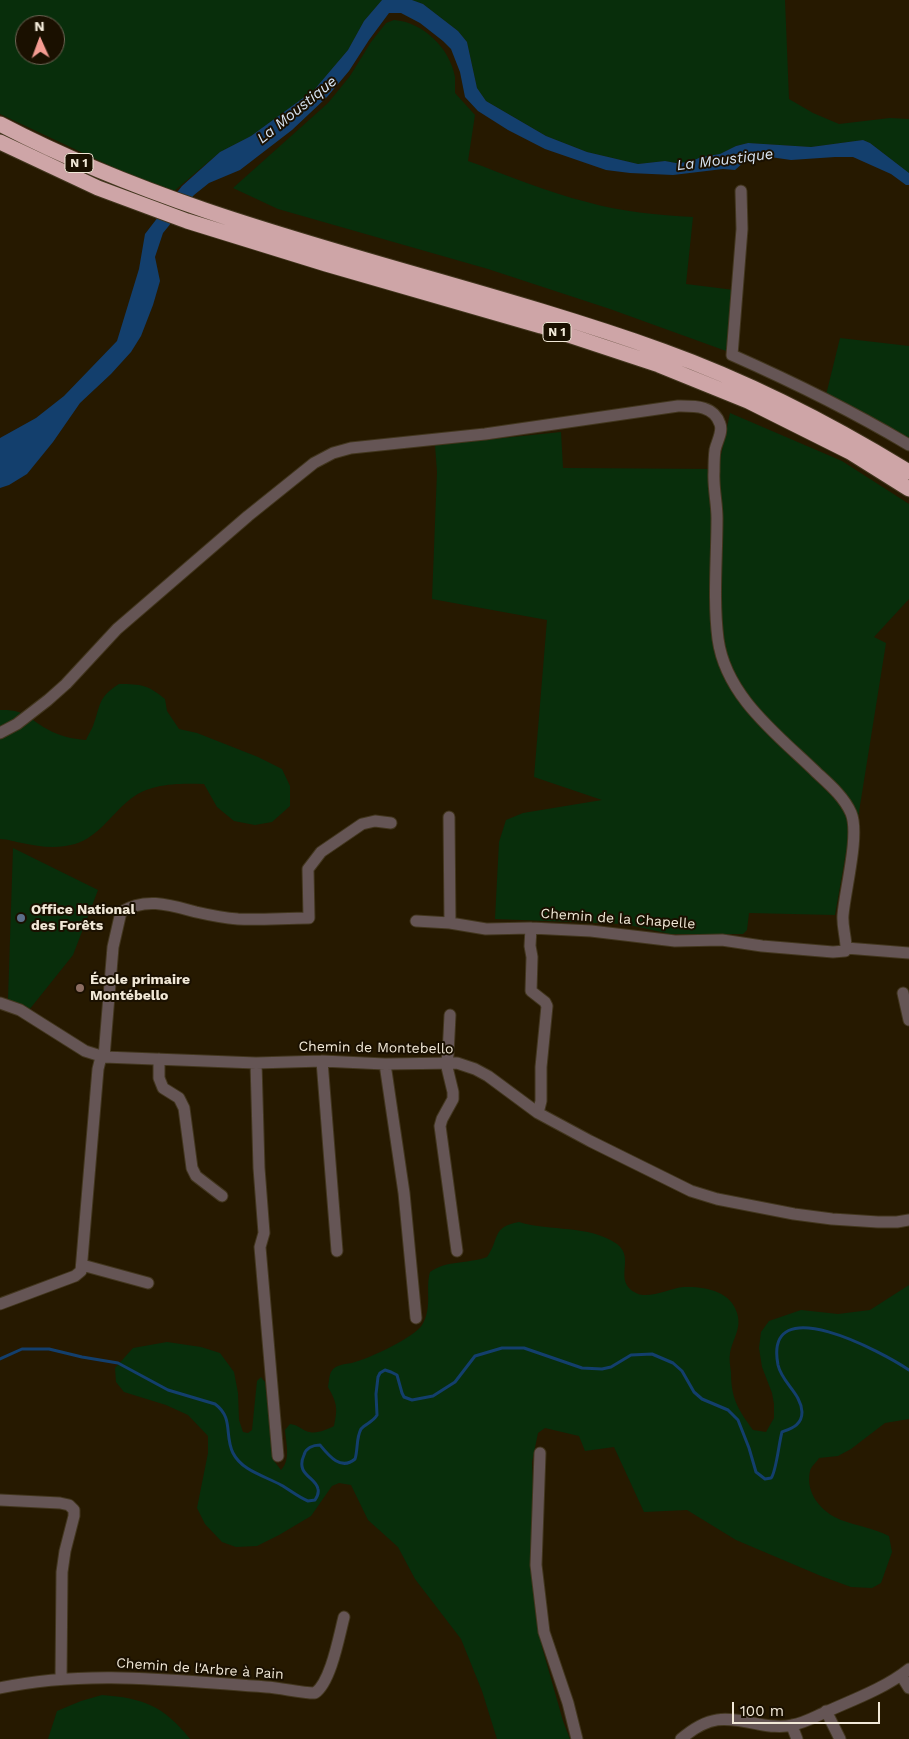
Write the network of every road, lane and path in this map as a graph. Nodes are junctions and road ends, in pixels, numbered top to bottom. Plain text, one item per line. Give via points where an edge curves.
1 (0, 124) edge
2 (0, 142) edge
3 (741, 191) dead end
4 (909, 446) edge
5 (909, 472) edge
6 (909, 488) edge
7 (0, 733) edge
8 (449, 817) dead end
9 (391, 823) dead end
10 (416, 921) dead end
11 (450, 923) junction
12 (531, 928) junction
13 (846, 948) junction
14 (909, 953) edge
15 (903, 993) dead end
16 (0, 1003) edge
17 (450, 1015) dead end
18 (909, 1020) edge
19 (102, 1057) junction
20 (159, 1059) junction
21 (322, 1061) junction
22 (256, 1063) junction
23 (446, 1063) junction
24 (385, 1064) junction
25 (538, 1113) junction
26 (222, 1196) dead end
27 (909, 1220) edge
28 (337, 1251) dead end
29 (457, 1251) dead end
30 (82, 1265) junction
31 (148, 1283) dead end
32 (0, 1304) edge
33 (416, 1318) dead end
34 (540, 1452) dead end
35 (278, 1456) dead end
36 (0, 1500) edge
37 (344, 1618) dead end
38 (905, 1672) edge
39 (61, 1679) junction
40 (0, 1688) edge
41 (909, 1688) edge
42 (826, 1711) junction
43 (792, 1726) junction
44 (577, 1739) edge
45 (681, 1739) edge
46 (797, 1739) edge
47 (840, 1739) edge

1 - 5 highway, N 1 via 104,174 200,209 582,323 665,352 759,390 857,440
2 - 6 highway, N 1 via 98,188 187,221 541,326 659,365 748,402 850,452
3 - 4 street via 742,229 732,355 861,417
7 - 13 street via 48,700 117,629 248,516 314,463 333,453 351,448 485,434 678,406 699,406 710,411 720,425 714,474 718,639 723,659 742,698 837,792 852,815 854,835 842,926
8 - 11 street
9 - 19 street via 375,821 362,824 321,852 308,869 309,918 238,919 164,903 138,904 121,912
10 - 11 street, Chemin de la Chapelle
11 - 12 street, Chemin de la Chapelle via 486,929
12 - 13 street, Chemin de la Chapelle via 675,941 722,940 833,952
12 - 25 street via 531,991 547,1006
13 - 14 street, Chemin de la Chapelle
15 - 18 street
16 - 19 street, Chemin de Montebello via 20,1010 85,1051
17 - 23 street
19 - 20 street, Chemin de Montebello
19 - 30 street via 98,1069
20 - 22 street, Chemin de Montebello
20 - 26 street via 159,1078 163,1088 179,1098 184,1108 192,1168 196,1176
21 - 22 street, Chemin de Montebello
21 - 24 street, Chemin de Montebello
21 - 28 street
22 - 35 street via 264,1233 260,1247
23 - 24 street, Chemin de Montebello
23 - 25 street, Chemin de Montebello via 457,1063 488,1076
23 - 29 street via 453,1092 440,1126
24 - 33 street via 404,1193
25 - 27 street, Chemin de Montebello via 691,1192 832,1219
30 - 31 street
30 - 32 street via 75,1276
34 - 44 street via 536,1565 540,1603 544,1632
36 - 39 street via 60,1503 74,1510 62,1572
37 - 39 street, Chemin de l'Arbre à Pain via 327,1676 321,1689 315,1693 114,1677
38 - 41 street
38 - 42 street via 867,1694
39 - 40 street, Chemin de l'Arbre à Pain
42 - 43 street
42 - 47 street
43 - 45 street via 768,1726 732,1718 713,1719
43 - 46 street

